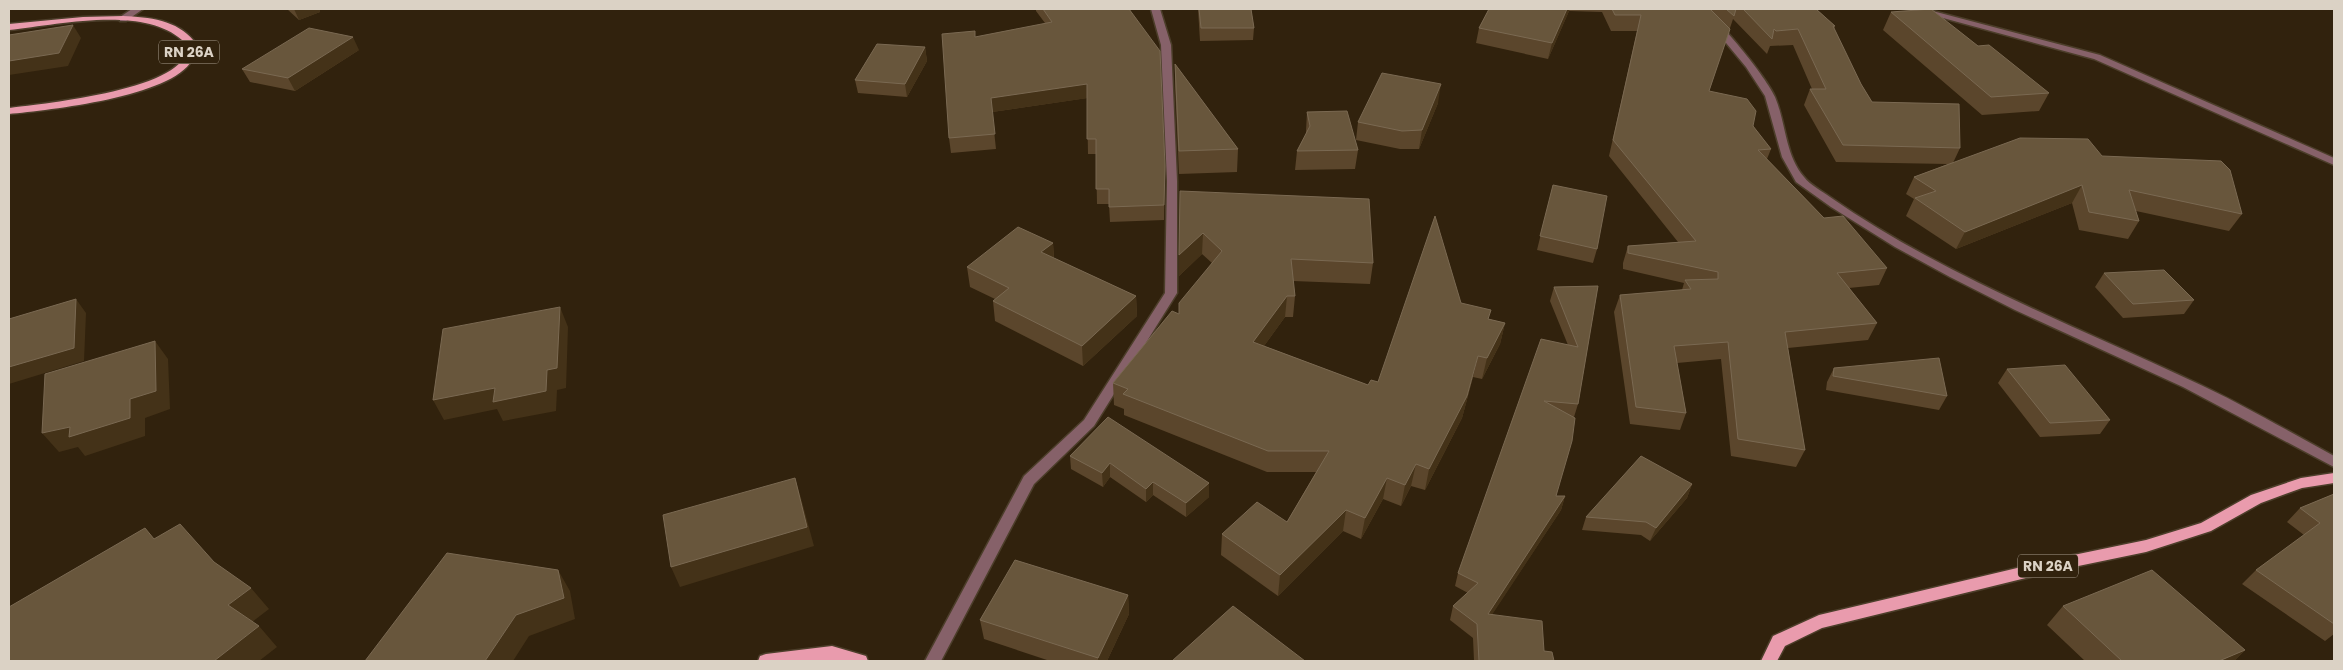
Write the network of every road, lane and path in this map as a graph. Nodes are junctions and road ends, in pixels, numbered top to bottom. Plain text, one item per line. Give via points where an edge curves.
1 (138, 9) edge
2 (1155, 9) edge
3 (1695, 9) edge
4 (1915, 9) edge
5 (123, 19) junction
6 (9, 27) edge
7 (9, 111) edge
8 (2334, 162) edge
9 (2334, 462) edge
10 (2334, 478) edge
11 (766, 661) edge
12 (860, 661) edge
13 (933, 661) edge
14 (1769, 661) edge

1 - 5 street
2 - 13 street via 1166,45 1172,181 1171,293 1089,424 1029,480
3 - 9 street via 1720,30 1750,65 1770,96 1787,156 1800,180 1899,244 1954,274 2188,384
4 - 8 street via 2097,57
5 - 6 main road, RN 26A
5 - 7 main road, RN 26A via 156,22 182,33 189,41 187,59 180,68 129,91 62,105
10 - 14 main road, RN 26A via 2301,483 2256,499 2206,527 2146,546 1819,622 1779,641
11 - 12 main road via 832,653

